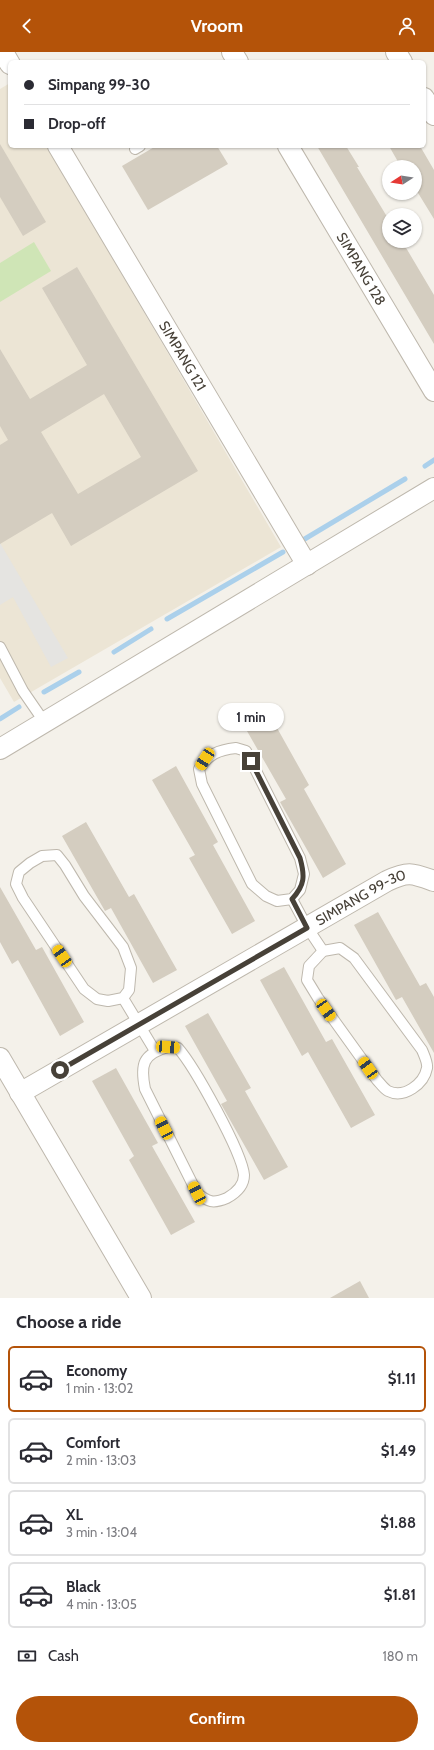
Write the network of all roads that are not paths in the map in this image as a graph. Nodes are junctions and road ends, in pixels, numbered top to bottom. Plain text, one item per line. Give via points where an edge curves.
1 (426, 101) edge
2 (434, 115) edge
3 (59, 148) edge
4 (289, 148) edge
5 (434, 391) edge
6 (434, 488) edge
7 (307, 565) junction
8 (0, 647) edge
9 (45, 723) junction
10 (0, 749) edge
11 (434, 881) edge
12 (292, 899) junction
13 (307, 928) junction
14 (323, 951) junction
15 (123, 998) junction
16 (138, 1025) junction
17 (155, 1051) junction
18 (0, 1058) edge
19 (20, 1093) junction
20 (140, 1298) edge

1 - 2 street
3 - 7 street, SIMPANG 121
4 - 5 street, SIMPANG 128
6 - 7 street
7 - 9 street
8 - 9 lane via 23,691
9 - 10 street
11 - 13 street, SIMPANG 99-30 via 418,875 402,874
12 - 12 lane via 277,901 266,896 252,884 202,784 199,769 205,759 220,750 236,748 246,751 300,858 304,874 300,890
12 - 13 lane
13 - 14 lane
13 - 16 street, SIMPANG 99-30
14 - 14 lane via 340,948 354,958 422,1050 427,1067 422,1080 410,1090 397,1093 387,1091 376,1080 318,998 307,980 309,966
15 - 15 lane via 108,1001 97,999 84,989 16,884 19,872 30,863 42,856 56,855 113,932 123,947 131,968 129,990
15 - 16 lane
16 - 17 lane
16 - 19 street, SIMPANG 99-30
17 - 17 lane via 168,1047 178,1048 186,1056 218,1114 240,1160 244,1176 241,1187 232,1195 219,1201 207,1201 197,1193 145,1089 142,1074 145,1059
18 - 19 street
19 - 20 street

